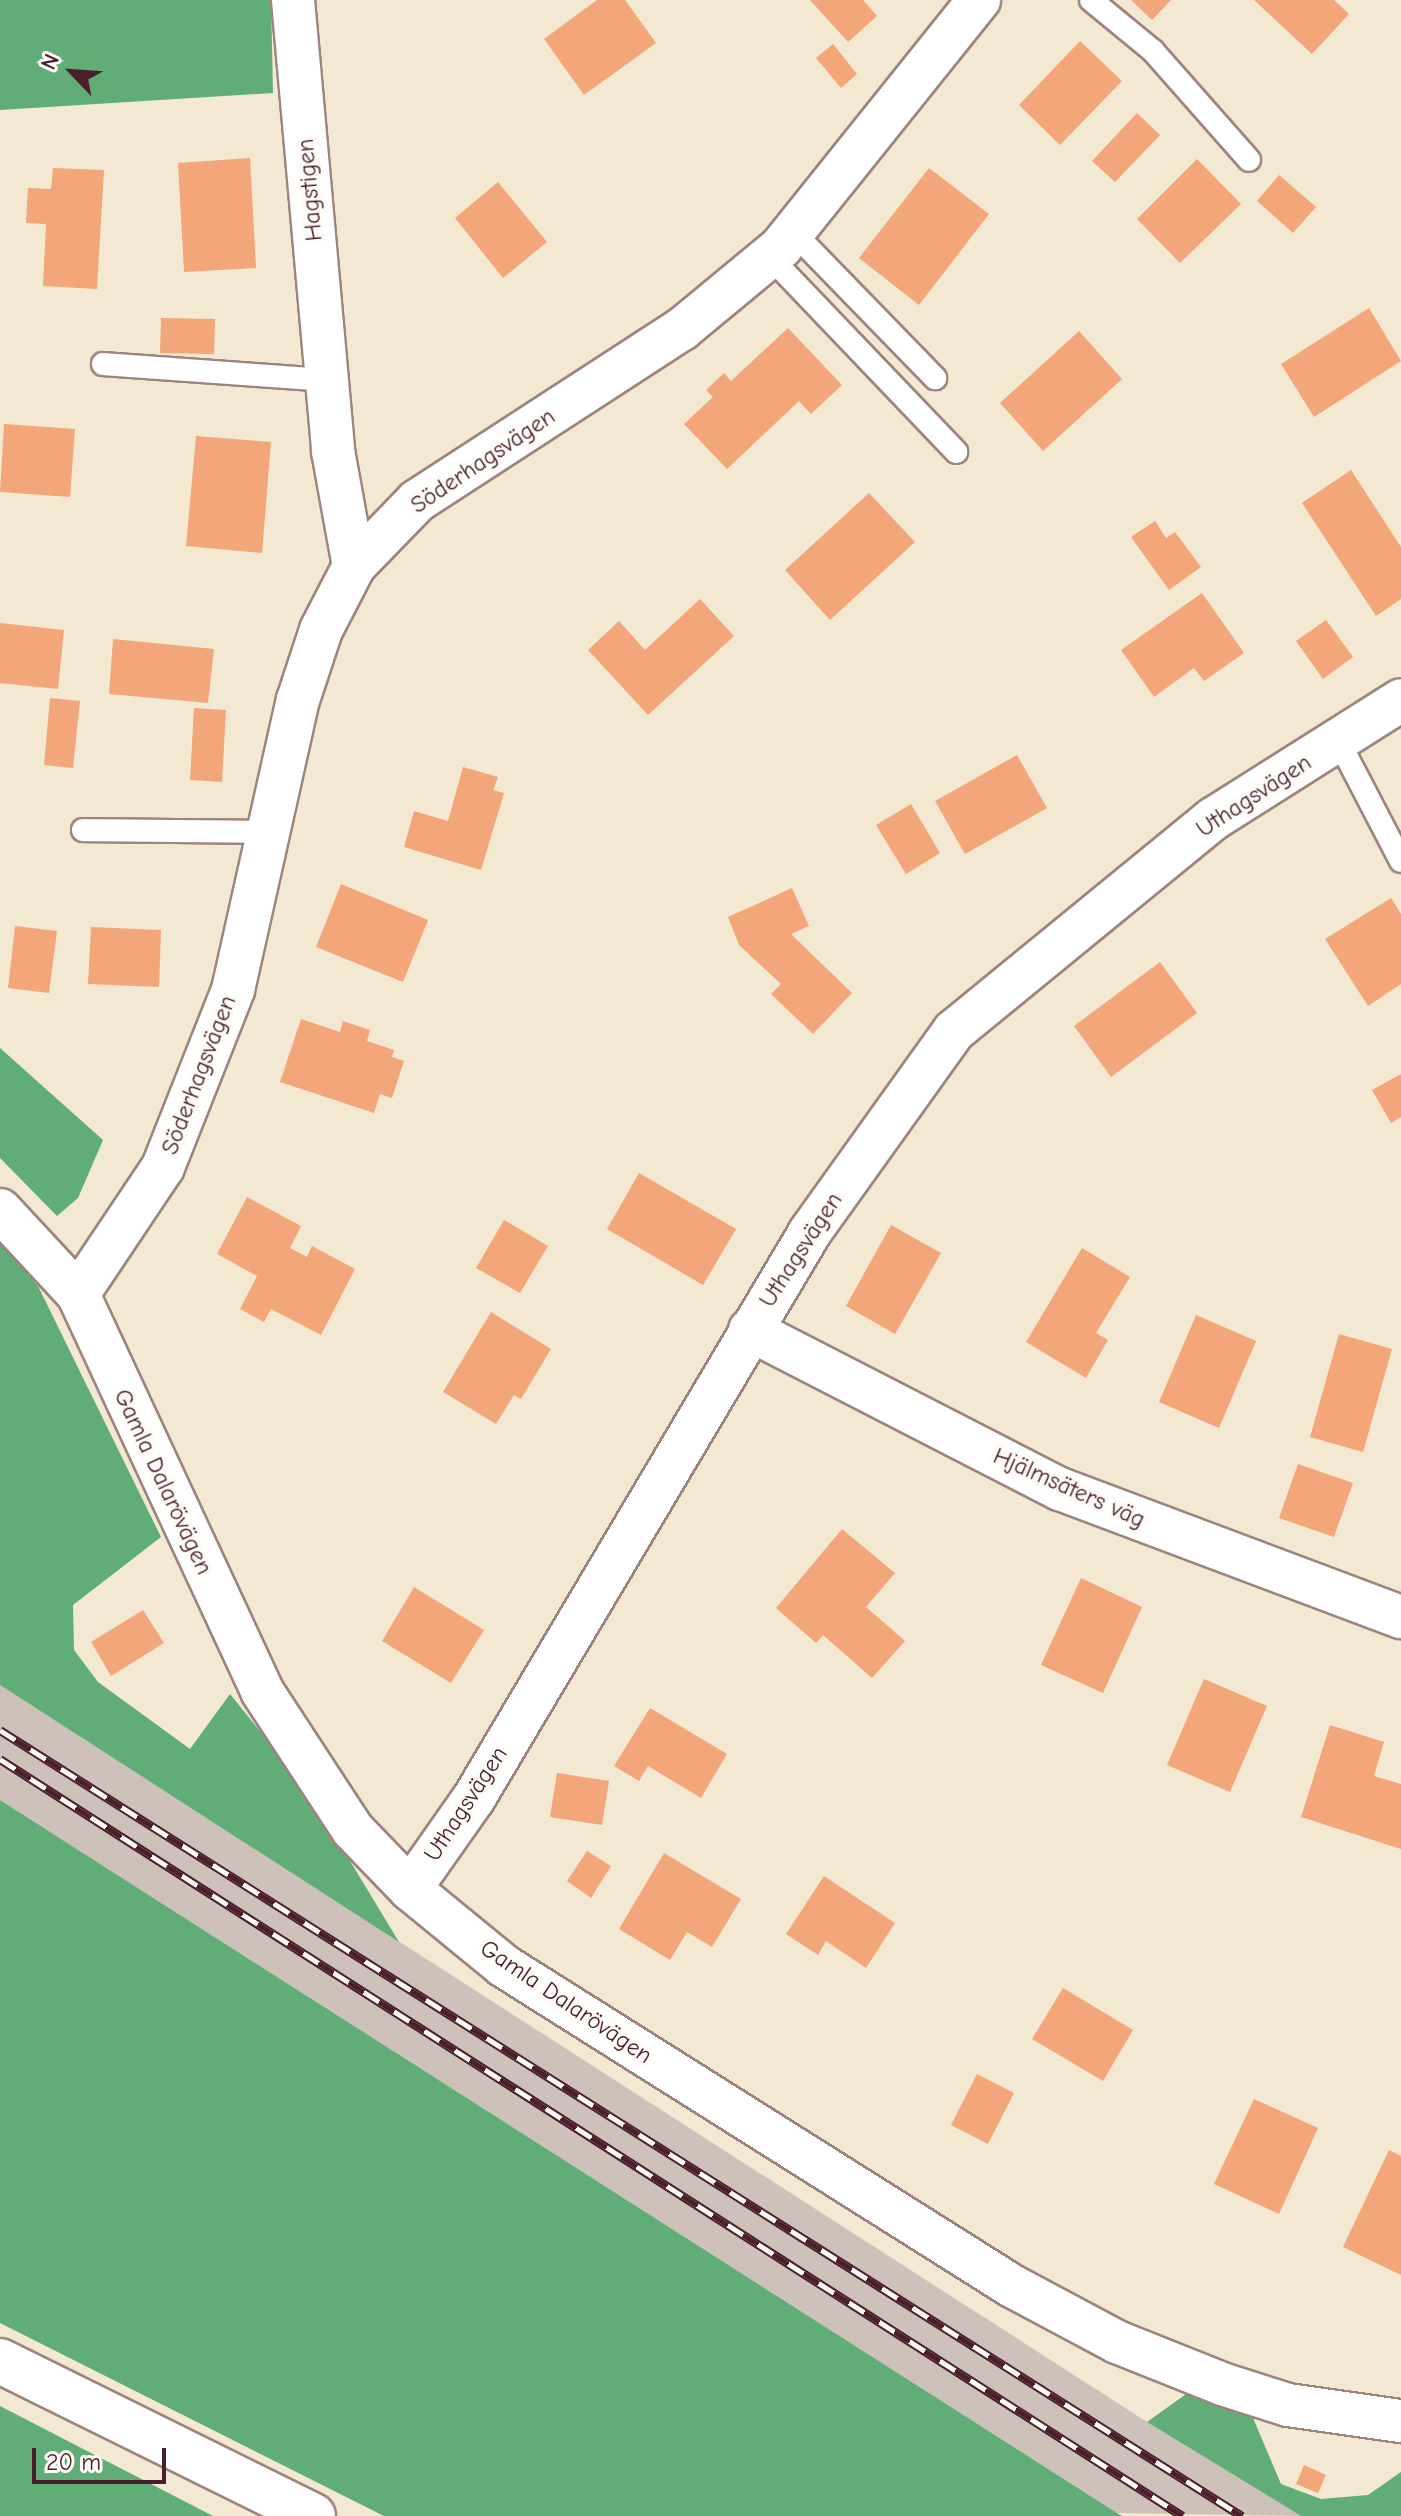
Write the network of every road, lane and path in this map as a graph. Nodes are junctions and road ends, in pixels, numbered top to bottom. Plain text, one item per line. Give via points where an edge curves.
1 (293, 0) edge
2 (979, 0) edge
3 (1091, 0) edge
4 (1249, 160) dead end
5 (781, 244) junction
6 (103, 364) dead end
7 (935, 378) dead end
8 (327, 380) junction
9 (956, 452) dead end
10 (354, 566) junction
11 (1401, 700) edge
12 (1339, 742) junction
13 (83, 830) dead end
14 (268, 832) junction
15 (1401, 861) edge
16 (0, 1210) edge
17 (78, 1294) junction
18 (750, 1330) junction
19 (1401, 1617) edge
20 (410, 1889) junction
21 (0, 2361) edge
22 (1401, 2421) edge
23 (313, 2516) edge

1 - 8 street, Hagstigen
2 - 5 street, Söderhagsvägen
3 - 4 lane via 1153,51
5 - 7 lane
5 - 9 lane
5 - 10 street, Söderhagsvägen via 682,329 417,501
6 - 8 lane
8 - 10 street, Hagstigen
10 - 14 street, Söderhagsvägen via 321,630 298,700
11 - 12 street, Uthagsvägen
12 - 15 lane, Uthagsvägen
12 - 18 street, Uthagsvägen via 1213,819 954,1031 810,1232
13 - 14 lane
14 - 17 street, Söderhagsvägen via 233,990 163,1167
16 - 17 street, Gamla Dalarövägen
17 - 20 street, Gamla Dalarövägen via 262,1691 353,1830
18 - 19 street, Hjälmsäters väg via 1060,1489
18 - 20 street, Uthagsvägen via 474,1798
20 - 22 street, Gamla Dalarövägen via 504,1966 1012,2286 1117,2342 1225,2385 1288,2405
21 - 23 street

